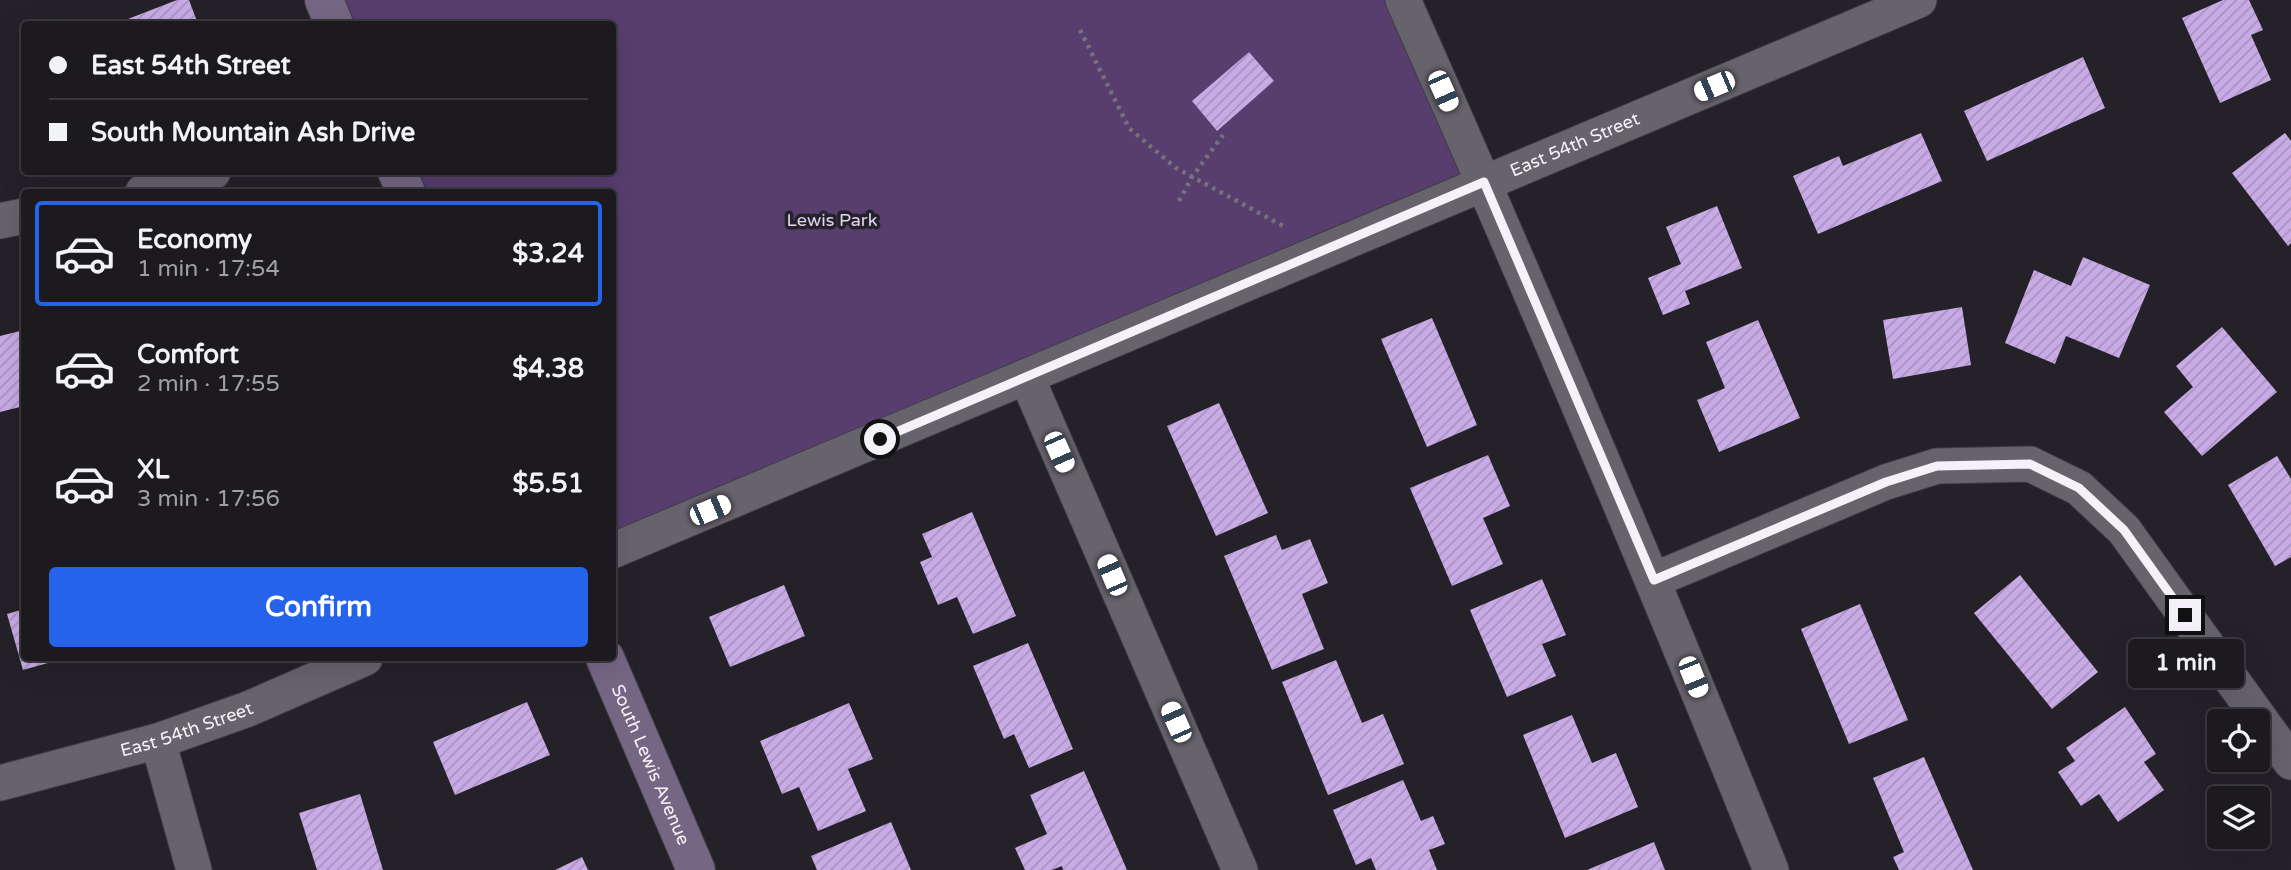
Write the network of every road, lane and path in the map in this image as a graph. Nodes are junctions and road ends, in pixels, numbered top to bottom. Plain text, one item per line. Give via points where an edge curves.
1 (324, 0) edge
2 (1403, 0) edge
3 (1919, 0) edge
4 (333, 21) edge
5 (1080, 30) dead end
6 (1223, 135) dead end
7 (202, 175) edge
8 (1192, 177) junction
9 (1484, 182) junction
10 (153, 189) edge
11 (1179, 201) dead end
12 (21, 217) edge
13 (0, 221) edge
14 (1325, 249) junction
15 (1027, 378) junction
16 (616, 549) edge
17 (1654, 580) junction
18 (358, 661) edge
19 (606, 661) edge
20 (158, 741) junction
21 (2291, 762) edge
22 (0, 783) edge
23 (194, 870) edge
24 (696, 870) edge
25 (1240, 870) edge
26 (1771, 870) edge

1 - 4 street
2 - 9 street
3 - 9 street, East 54th Street
5 - 8 path via 1129,128
6 - 8 path
7 - 10 street
8 - 11 path
8 - 14 path
9 - 14 street, East 54th Street
9 - 17 street
12 - 13 street
14 - 15 street, East 54th Street
15 - 16 street, East 54th Street
15 - 25 street
17 - 21 street via 1937,466 2030,464 2079,488 2124,530
17 - 26 street
18 - 20 street, East 54th Street via 248,709
19 - 24 street, South Lewis Avenue
20 - 22 street, East 54th Street
20 - 23 street

